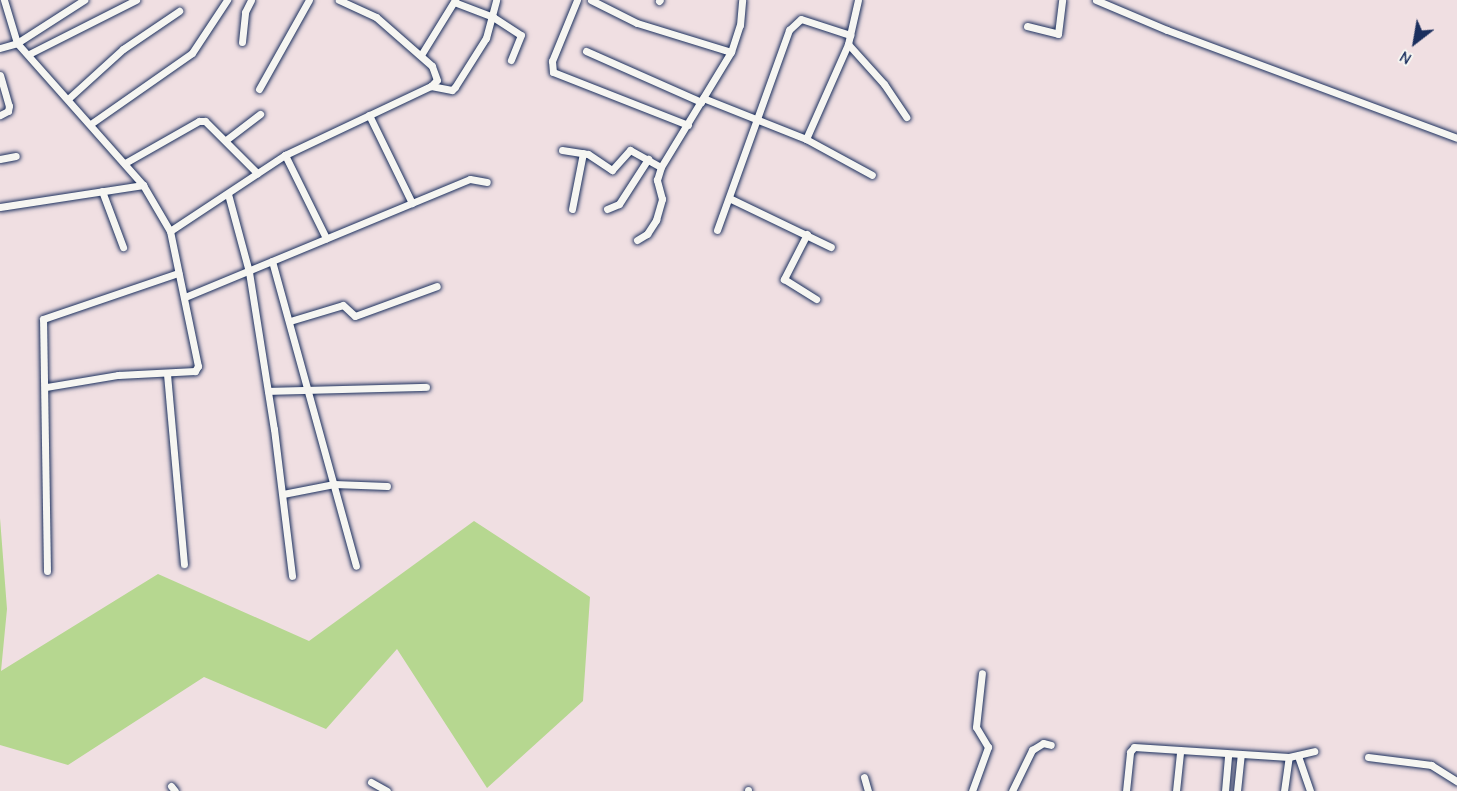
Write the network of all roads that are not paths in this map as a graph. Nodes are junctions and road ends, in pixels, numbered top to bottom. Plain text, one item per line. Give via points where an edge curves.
1 (84, 0) edge
2 (136, 0) edge
3 (227, 0) edge
4 (251, 0) edge
5 (309, 0) edge
6 (339, 0) edge
7 (496, 0) edge
8 (577, 0) edge
9 (592, 0) edge
10 (742, 0) edge
11 (858, 0) edge
12 (1062, 0) edge
13 (1096, 0) edge
14 (455, 1) edge
15 (3, 4) edge
16 (179, 11) dead end
17 (493, 17) junction
18 (1027, 26) dead end
19 (850, 35) junction
20 (242, 42) dead end
21 (16, 43) junction
22 (849, 44) junction
23 (0, 48) edge
24 (586, 51) dead end
25 (731, 52) junction
26 (29, 54) junction
27 (421, 55) junction
28 (511, 60) dead end
29 (0, 75) edge
30 (431, 86) junction
31 (259, 89) dead end
32 (69, 98) junction
33 (702, 100) junction
34 (260, 114) dead end
35 (0, 115) edge
36 (369, 115) junction
37 (906, 117) dead end
38 (758, 118) junction
39 (92, 123) junction
40 (688, 124) junction
41 (1457, 138) edge
42 (226, 140) junction
43 (806, 140) junction
44 (562, 150) dead end
45 (583, 153) junction
46 (285, 155) junction
47 (16, 156) dead end
48 (0, 159) edge
49 (648, 159) junction
50 (125, 163) junction
51 (661, 167) junction
52 (257, 173) junction
53 (872, 175) dead end
54 (487, 182) dead end
55 (143, 185) junction
56 (102, 191) junction
57 (228, 194) junction
58 (729, 198) junction
59 (412, 203) junction
60 (0, 207) edge
61 (572, 209) dead end
62 (607, 209) dead end
63 (717, 230) dead end
64 (170, 231) junction
65 (807, 234) junction
66 (326, 238) junction
67 (637, 240) dead end
68 (123, 247) dead end
69 (831, 247) dead end
70 (272, 261) junction
71 (249, 272) junction
72 (178, 273) junction
73 (437, 286) dead end
74 (185, 297) junction
75 (816, 299) dead end
76 (290, 321) junction
77 (167, 374) junction
78 (46, 387) junction
79 (308, 387) junction
80 (426, 387) dead end
81 (268, 391) junction
82 (334, 484) junction
83 (387, 486) dead end
84 (283, 494) junction
85 (184, 564) dead end
86 (356, 566) dead end
87 (47, 571) dead end
88 (292, 576) dead end
89 (982, 673) dead end
90 (1051, 745) dead end
91 (1314, 751) dead end
92 (1180, 753) junction
93 (1228, 755) junction
94 (1241, 755) junction
95 (1298, 756) junction
96 (1289, 757) junction
97 (1368, 757) dead end
98 (864, 777) dead end
99 (1457, 781) edge
100 (371, 782) dead end
101 (387, 791) edge
102 (868, 791) edge
103 (972, 791) edge
104 (1012, 791) edge
105 (1126, 791) edge
106 (1176, 791) edge
107 (1225, 791) edge
108 (1237, 791) edge
109 (1284, 791) edge
110 (1310, 791) edge

1 - 21 street
2 - 26 street
3 - 39 street via 192,53
4 - 20 street via 245,12
5 - 31 street
6 - 27 street via 376,17
7 - 17 street
8 - 40 street via 552,61 553,72
9 - 25 street via 637,23
10 - 25 street via 740,25
11 - 19 street
12 - 18 street via 1058,34
13 - 41 street
14 - 17 street
14 - 27 street
15 - 21 street
16 - 32 street via 123,49
17 - 28 street via 520,35
17 - 30 street via 486,38 455,87 452,90
19 - 22 street
19 - 38 street via 809,21 797,21 789,30
21 - 23 street
21 - 26 street
22 - 37 street
22 - 43 street
24 - 33 street
25 - 33 street
26 - 32 street
27 - 30 street via 437,74
29 - 35 street via 9,106
30 - 36 street
32 - 39 street
33 - 38 street
33 - 40 street
34 - 42 street
36 - 46 street
36 - 59 street
38 - 43 street
38 - 58 street
39 - 50 street
40 - 51 street
42 - 50 street via 212,125 199,121
42 - 52 street
43 - 53 street
44 - 45 street
45 - 49 street via 612,170 630,150
45 - 61 street
46 - 52 street
46 - 66 street
47 - 48 street
49 - 51 street
49 - 62 street via 619,204
50 - 55 street
51 - 67 street via 657,180 662,199 659,210 651,230
52 - 57 street
54 - 59 street via 470,179
55 - 56 street
55 - 64 street
56 - 60 street
56 - 68 street
57 - 64 street
57 - 71 street
58 - 63 street
58 - 65 street
59 - 66 street
64 - 72 street
65 - 69 street
65 - 75 street via 784,279
66 - 70 street
70 - 71 street
70 - 76 street
71 - 74 street
71 - 81 street
72 - 74 street
72 - 78 street via 44,318
73 - 76 street via 355,316 343,305
74 - 77 street via 198,368
76 - 79 street
77 - 78 street via 118,375
77 - 85 street
78 - 87 street
79 - 80 street
79 - 81 street
79 - 82 street
81 - 84 street
82 - 83 street
82 - 84 street
82 - 86 street
84 - 88 street
89 - 103 street via 976,727 988,747
90 - 104 street via 1043,743 1032,750
91 - 95 street
92 - 93 street
92 - 105 street via 1132,748
92 - 106 street
93 - 94 street
93 - 107 street
94 - 96 street
94 - 108 street
95 - 96 street
95 - 110 street
96 - 109 street
97 - 99 street via 1431,765
98 - 102 street
100 - 101 street

